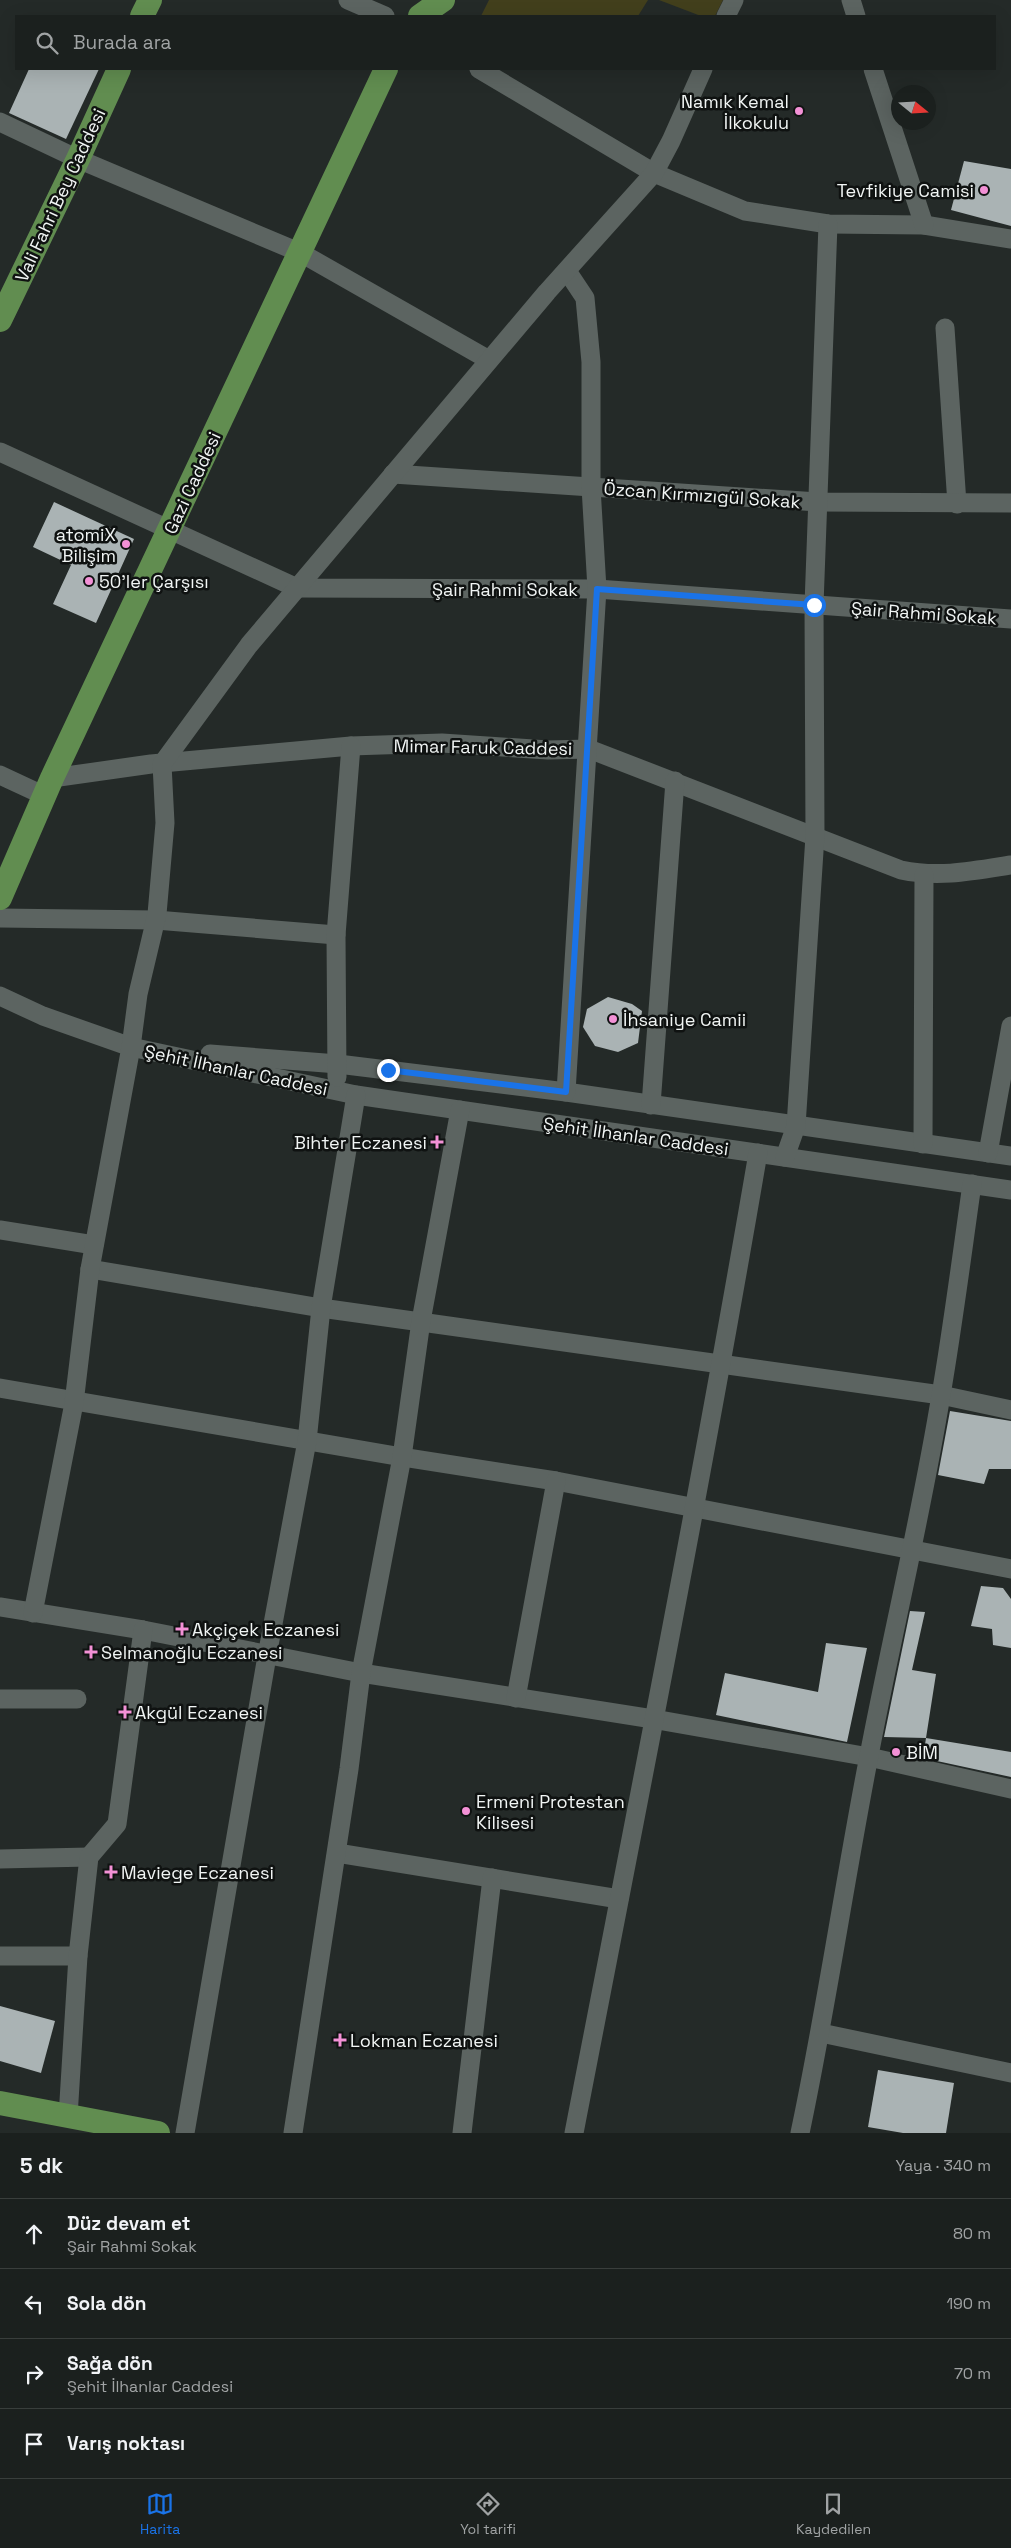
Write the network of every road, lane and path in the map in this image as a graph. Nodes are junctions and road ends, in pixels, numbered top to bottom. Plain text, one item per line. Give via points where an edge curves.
1 (150, 0) edge
2 (348, 0) edge
3 (443, 0) edge
4 (734, 0) edge
5 (850, 0) edge
6 (142, 15) edge
7 (383, 15) edge
8 (421, 15) edge
9 (726, 15) edge
10 (856, 15) edge
11 (119, 70) edge
12 (386, 70) edge
13 (481, 70) edge
14 (703, 70) edge
15 (873, 70) edge
16 (0, 122) edge
17 (78, 159) junction
18 (654, 173) junction
19 (828, 224) junction
20 (924, 225) junction
21 (1011, 239) edge
22 (300, 254) junction
23 (567, 271) junction
24 (0, 320) edge
25 (945, 328) dead end
26 (490, 360) junction
27 (0, 452) edge
28 (393, 474) junction
29 (591, 487) junction
30 (818, 502) junction
31 (1011, 503) edge
32 (957, 504) junction
33 (170, 530) junction
34 (297, 588) junction
35 (597, 589) junction
36 (814, 605) junction
37 (1011, 619) edge
38 (351, 746) junction
39 (589, 749) junction
40 (162, 764) junction
41 (0, 775) edge
42 (675, 782) junction
43 (49, 787) junction
44 (815, 836) junction
45 (1011, 865) edge
46 (924, 875) junction
47 (0, 898) edge
48 (0, 918) edge
49 (156, 920) junction
50 (336, 935) junction
51 (0, 996) edge
52 (1011, 1026) edge
53 (131, 1047) junction
54 (338, 1064) junction
55 (336, 1091) junction
56 (566, 1092) junction
57 (356, 1095) junction
58 (650, 1105) junction
59 (460, 1110) junction
60 (796, 1126) junction
61 (922, 1144) junction
62 (758, 1153) junction
63 (988, 1153) junction
64 (1011, 1156) edge
65 (785, 1157) junction
66 (972, 1184) junction
67 (1011, 1190) edge
68 (0, 1230) edge
69 (94, 1245) junction
70 (90, 1269) junction
71 (321, 1308) junction
72 (421, 1321) junction
73 (722, 1365) junction
74 (0, 1388) edge
75 (941, 1395) junction
76 (74, 1402) junction
77 (1011, 1410) edge
78 (307, 1441) junction
79 (402, 1457) junction
80 (556, 1481) junction
81 (696, 1508) junction
82 (913, 1549) junction
83 (1011, 1569) edge
84 (0, 1607) edge
85 (33, 1613) junction
86 (143, 1630) junction
87 (267, 1656) junction
88 (361, 1673) junction
89 (0, 1698) edge
90 (516, 1698) junction
91 (77, 1699) dead end
92 (653, 1719) junction
93 (869, 1757) junction
94 (1011, 1789) edge
95 (337, 1852) junction
96 (88, 1857) junction
97 (0, 1859) edge
98 (492, 1878) junction
99 (619, 1899) junction
100 (0, 1956) edge
101 (78, 1956) junction
102 (821, 2033) junction
103 (1011, 2074) edge
104 (0, 2103) edge
105 (68, 2117) junction
106 (158, 2133) edge
107 (185, 2133) edge
108 (294, 2133) edge
109 (462, 2133) edge
110 (574, 2133) edge
111 (800, 2133) edge

1 - 6 main road
2 - 7 street
3 - 8 main road
4 - 9 street
5 - 10 street
11 - 17 main road, Vali Fahri Bey Caddesi
12 - 22 main road, Gazi Caddesi
13 - 18 street
14 - 18 street
15 - 20 street
16 - 17 street
17 - 22 street
17 - 24 main road, Vali Fahri Bey Caddesi
18 - 19 street via 745,211
18 - 23 street
19 - 20 street
19 - 30 street
20 - 21 street
22 - 26 street
22 - 33 main road, Gazi Caddesi
23 - 26 street
23 - 29 street via 585,298 591,362
25 - 32 street
26 - 28 street
27 - 33 street
28 - 29 street, Özcan Kırmızıgül Sokak
28 - 34 street
29 - 30 street, Özcan Kırmızıgül Sokak
29 - 35 street
30 - 32 street, Özcan Kırmızıgül Sokak
30 - 36 street
31 - 32 street, Özcan Kırmızıgül Sokak
33 - 34 street
33 - 43 main road, Gazi Caddesi
34 - 35 street, Şair Rahmi Sokak
34 - 40 street via 249,645
35 - 36 street, Şair Rahmi Sokak
35 - 39 street
36 - 37 street, Şair Rahmi Sokak
36 - 44 street
38 - 39 street, Mimar Faruk Caddesi via 442,743 548,750
38 - 40 street, Mimar Faruk Caddesi
38 - 50 street
39 - 42 street, Mimar Faruk Caddesi
39 - 56 street
40 - 43 street, Mimar Faruk Caddesi
40 - 49 street via 165,823
41 - 43 street
42 - 44 street, Mimar Faruk Caddesi
42 - 58 street
43 - 47 main road, Gazi Caddesi
44 - 46 street, Mimar Faruk Caddesi via 865,858
44 - 60 street
45 - 46 street, Mimar Faruk Caddesi
46 - 61 street
48 - 49 street
49 - 50 street
49 - 53 street via 138,994
50 - 54 street
51 - 53 street via 43,1016
52 - 63 street
53 - 54 street, Şehit İlhanlar Caddesi
53 - 55 street, Şehit İlhanlar Caddesi
53 - 69 street
54 - 55 street
54 - 56 street, Şehit İlhanlar Caddesi
55 - 57 street, Şehit İlhanlar Caddesi
56 - 58 street, Şehit İlhanlar Caddesi
57 - 59 street, Şehit İlhanlar Caddesi
57 - 71 street
58 - 60 street, Şehit İlhanlar Caddesi
59 - 62 street, Şehit İlhanlar Caddesi
59 - 72 street
60 - 61 street, Şehit İlhanlar Caddesi
60 - 65 street
61 - 63 street, Şehit İlhanlar Caddesi
62 - 65 street, Şehit İlhanlar Caddesi
62 - 73 street
63 - 64 street, Şehit İlhanlar Caddesi
65 - 66 street, Şehit İlhanlar Caddesi
66 - 67 street, Şehit İlhanlar Caddesi
66 - 75 street
68 - 69 street
69 - 70 street
70 - 71 street
70 - 76 street
71 - 72 street
71 - 78 street
72 - 73 street
72 - 79 street
73 - 75 street
73 - 81 street
74 - 76 street
75 - 77 street
75 - 82 street
76 - 78 street
76 - 85 street
78 - 79 street
78 - 87 street
79 - 80 street
79 - 88 street
80 - 81 street
80 - 90 street
81 - 82 street
81 - 92 street
82 - 83 street
82 - 93 street
84 - 85 street
85 - 86 street
86 - 87 street
86 - 96 street via 117,1824
87 - 88 street
87 - 107 street
88 - 90 street
88 - 95 street
89 - 91 street
90 - 92 street
92 - 93 street
92 - 99 street
93 - 94 street
93 - 102 street
95 - 98 street
95 - 108 street
96 - 97 street
96 - 101 street
98 - 99 street
98 - 109 street
99 - 110 street
100 - 101 street
101 - 105 street
102 - 103 street
102 - 111 street
104 - 105 main road
105 - 106 main road

